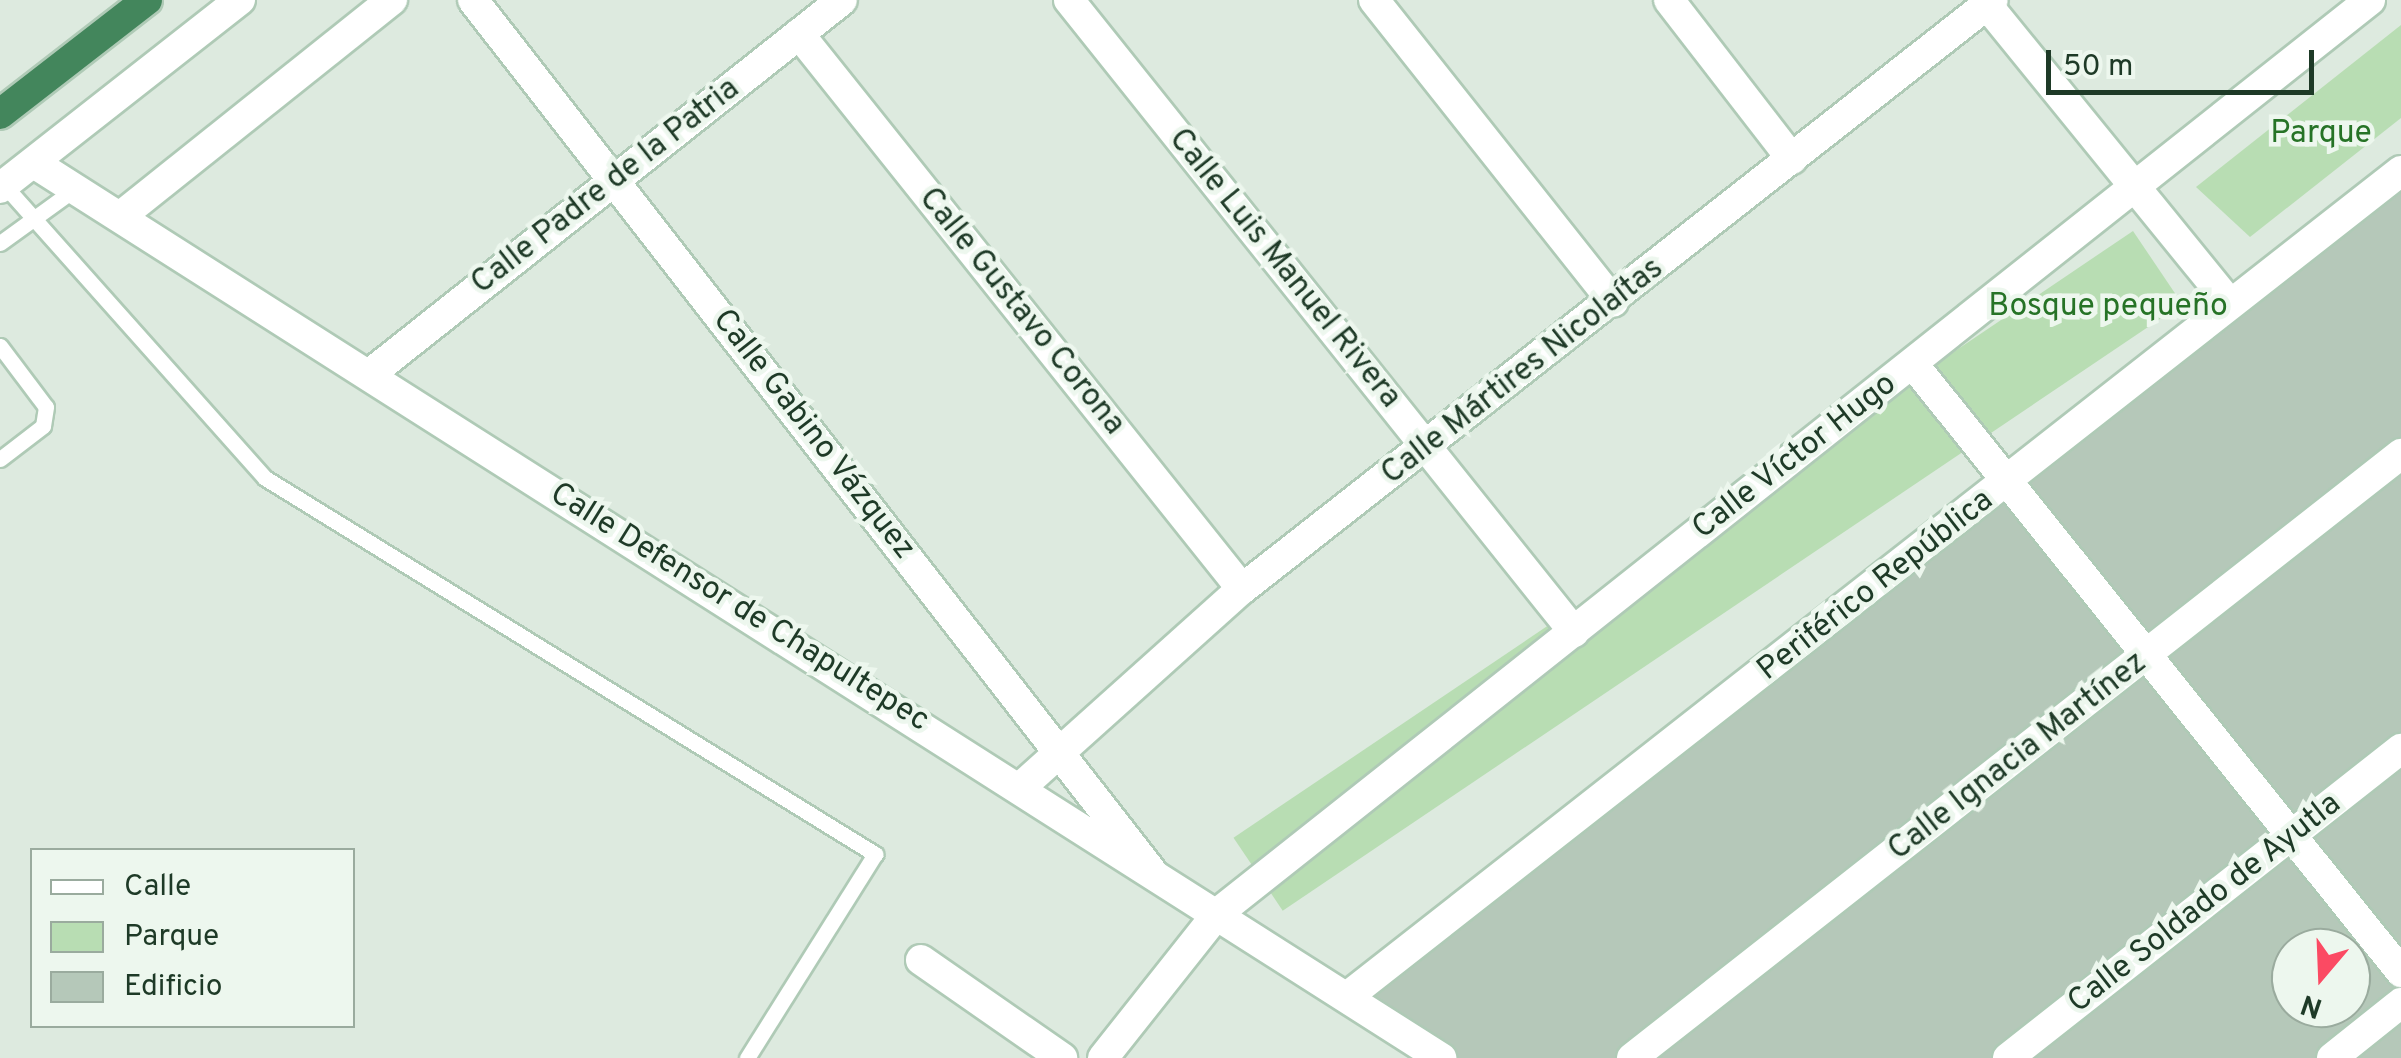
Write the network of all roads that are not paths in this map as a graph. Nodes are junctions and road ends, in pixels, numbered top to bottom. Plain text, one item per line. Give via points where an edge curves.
1 (147, 0) edge
2 (240, 0) edge
3 (392, 0) edge
4 (473, 0) edge
5 (842, 0) edge
6 (1069, 0) edge
7 (1374, 0) edge
8 (1668, 0) edge
9 (2370, 0) edge
10 (1987, 2) edge
11 (799, 34) junction
12 (0, 114) edge
13 (1792, 159) junction
14 (34, 162) junction
15 (2401, 171) edge
16 (615, 180) junction
17 (2, 186) edge
18 (76, 188) junction
19 (2136, 188) junction
20 (121, 216) junction
21 (34, 218) junction
22 (0, 244) edge
23 (1614, 302) junction
24 (2230, 303) junction
25 (0, 346) edge
26 (1913, 364) junction
27 (370, 374) junction
28 (1428, 448) junction
29 (2401, 454) edge
30 (0, 459) edge
31 (2008, 484) junction
32 (1242, 589) junction
33 (1574, 632) junction
34 (2151, 654) junction
35 (1058, 749) junction
36 (2401, 749) edge
37 (1021, 787) junction
38 (2294, 835) junction
39 (1150, 871) junction
40 (1218, 913) junction
41 (921, 960) dead end
42 (2401, 972) edge
43 (1348, 997) junction
44 (2401, 1003) edge
45 (747, 1058) edge
46 (1062, 1058) edge
47 (1103, 1058) edge
48 (1441, 1058) edge
49 (1632, 1058) edge
50 (2008, 1058) edge
51 (2332, 1058) edge

1 - 12 highway
2 - 14 street
3 - 20 street
4 - 16 street, Calle Gabino Vázquez
5 - 11 street, Calle Padre de la Patria
6 - 28 street, Calle Luis Manuel Rivera
7 - 23 street
8 - 13 street
9 - 19 street, Calle Víctor Hugo
10 - 13 street, Calle Mártires Nicolaítas
10 - 19 street
11 - 16 street, Calle Padre de la Patria
11 - 32 street, Calle Gustavo Corona
13 - 23 street, Calle Mártires Nicolaítas
14 - 17 street
14 - 18 street, Calle Defensor de Chapultepec
15 - 24 street, Periférico República
16 - 27 street, Calle Padre de la Patria
16 - 35 street, Calle Gabino Vázquez
17 - 21 lane
18 - 20 street, Calle Defensor de Chapultepec
18 - 21 lane
19 - 24 street
19 - 26 street, Calle Víctor Hugo
20 - 27 street, Calle Defensor de Chapultepec
21 - 22 lane
21 - 45 lane via 265,478 875,854
23 - 28 street, Calle Mártires Nicolaítas
24 - 31 street, Periférico República
25 - 30 lane via 42,399 46,419
26 - 31 street
26 - 33 street, Calle Víctor Hugo
27 - 37 street, Calle Defensor de Chapultepec
28 - 32 street, Calle Mártires Nicolaítas
28 - 33 street, Calle Luis Manuel Rivera
29 - 34 street, Calle Ignacia Martínez
31 - 34 street
31 - 43 street, Periférico República
32 - 35 street, Calle Mártires Nicolaítas
33 - 40 street, Calle Víctor Hugo
34 - 38 street
34 - 49 street, Calle Ignacia Martínez
35 - 37 street, Calle Mártires Nicolaítas
35 - 39 street, Calle Gabino Vázquez
36 - 38 street, Calle Soldado de Ayutla
37 - 39 street, Calle Defensor de Chapultepec
38 - 42 street
38 - 50 street, Calle Soldado de Ayutla
39 - 40 street, Calle Defensor de Chapultepec
40 - 43 street, Calle Defensor de Chapultepec
40 - 47 street, Calle Víctor Hugo
41 - 46 street
43 - 48 street, Calle Defensor de Chapultepec
44 - 51 street

